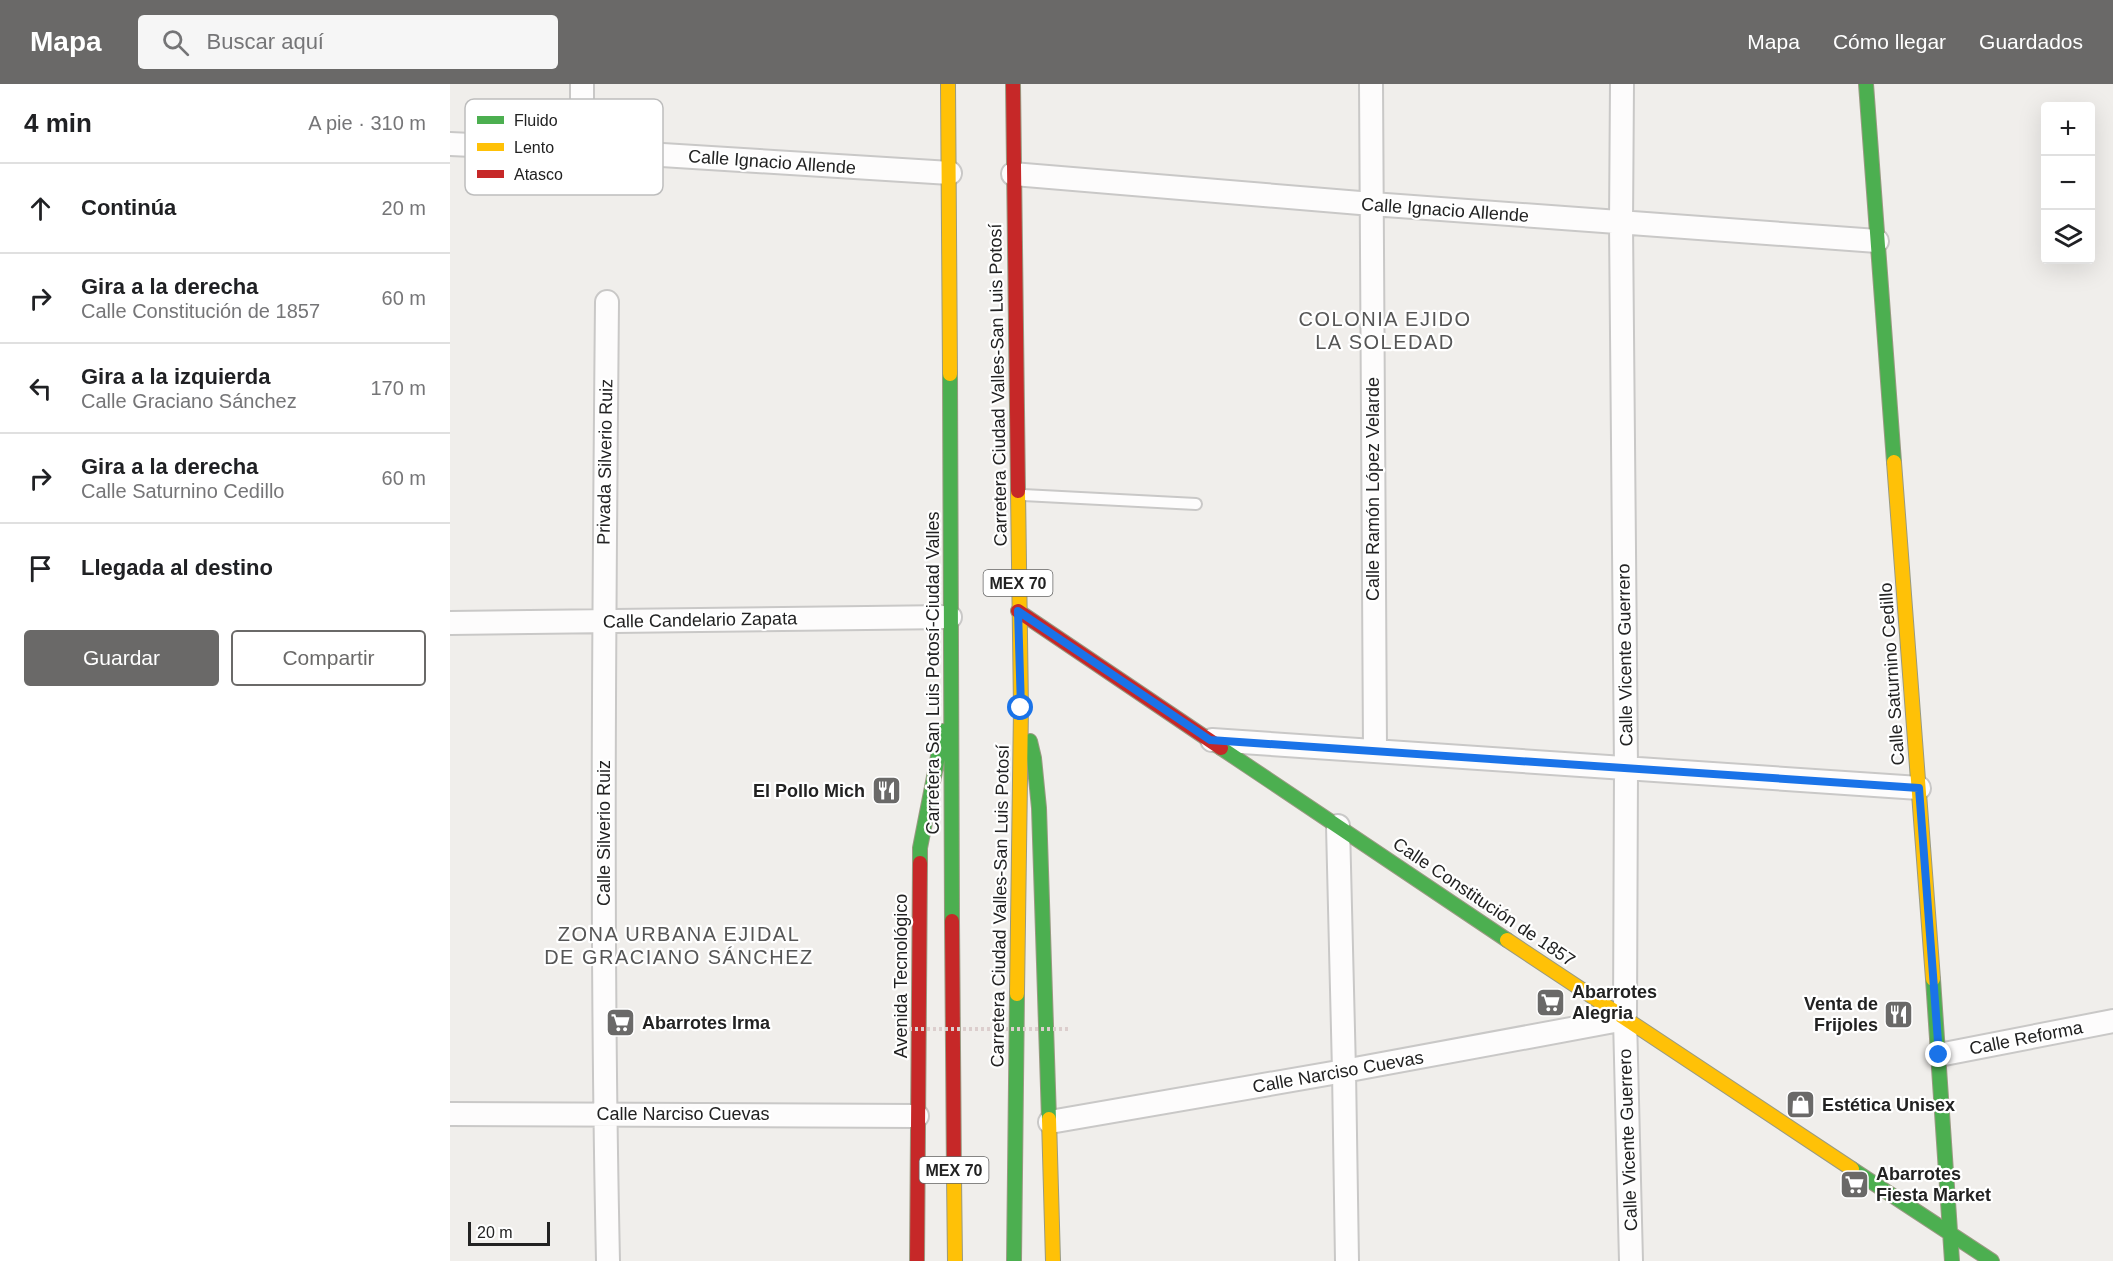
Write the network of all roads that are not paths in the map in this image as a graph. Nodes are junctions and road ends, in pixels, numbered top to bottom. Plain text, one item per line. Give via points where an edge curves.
1 (948, 84) edge
2 (1013, 84) edge
3 (1371, 84) edge
4 (1622, 84) edge
5 (1866, 84) edge
6 (450, 144) edge
7 (465, 145) edge
8 (663, 155) edge
9 (950, 174) junction
10 (1013, 174) junction
11 (1372, 204) junction
12 (1621, 224) junction
13 (1877, 241) junction
14 (607, 302) dead end
15 (1017, 495) junction
16 (1196, 504) dead end
17 (1018, 611) junction
18 (950, 617) junction
19 (604, 621) junction
20 (450, 623) edge
21 (951, 695) junction
22 (1021, 708) junction
23 (1210, 740) junction
24 (1375, 750) junction
25 (1626, 768) junction
26 (1919, 788) junction
27 (1338, 826) junction
28 (1625, 1019) junction
29 (2113, 1021) edge
30 (1939, 1055) junction
31 (1344, 1071) junction
32 (450, 1114) edge
33 (604, 1114) junction
34 (917, 1116) junction
35 (1050, 1122) junction
36 (1949, 1233) junction
37 (608, 1261) edge
38 (917, 1261) edge
39 (955, 1261) edge
40 (1014, 1261) edge
41 (1053, 1261) edge
42 (1347, 1261) edge
43 (1631, 1261) edge
44 (1952, 1261) edge
45 (1992, 1261) edge

1 - 9 street, Carretera San Luis Potosí-Ciudad Valles / MEX 70
2 - 10 street, Carretera Ciudad Valles-San Luis Potosí / MEX 70
3 - 11 street, Calle Ramón López Velarde
4 - 12 street, Calle Vicente Guerrero
5 - 13 street, Calle Saturnino Cedillo
6 - 7 street, Calle Ignacio Allende
8 - 9 street, Calle Ignacio Allende
9 - 18 street, Carretera San Luis Potosí-Ciudad Valles / MEX 70
10 - 11 street, Calle Ignacio Allende
10 - 15 street, Carretera Ciudad Valles-San Luis Potosí / MEX 70
11 - 12 street, Calle Ignacio Allende
11 - 24 street, Calle Ramón López Velarde
12 - 13 street, Calle Ignacio Allende
12 - 25 street, Calle Vicente Guerrero
13 - 26 street, Calle Saturnino Cedillo
14 - 19 street, Privada Silverio Ruiz
15 - 16 lane
15 - 17 street, Carretera Ciudad Valles-San Luis Potosí / MEX 70
17 - 22 street, Carretera Ciudad Valles-San Luis Potosí / MEX 70
17 - 23 street, Calle Constitución de 1857
18 - 19 street, Calle Candelario Zapata
18 - 21 street, Carretera San Luis Potosí-Ciudad Valles / MEX 70
19 - 20 street, Calle Candelario Zapata
19 - 33 street, Calle Silverio Ruiz
21 - 34 street, Avenida Tecnológico via 920,848
21 - 39 street, Carretera San Luis Potosí-Ciudad Valles / MEX 70
22 - 35 street via 1034,758 1039,808
22 - 40 street, Carretera Ciudad Valles-San Luis Potosí / MEX 70
23 - 24 street
23 - 27 street, Calle Constitución de 1857
24 - 25 street
25 - 26 street
25 - 28 street, Calle Vicente Guerrero
26 - 30 street, Calle Saturnino Cedillo
27 - 28 street, Calle Constitución de 1857
27 - 31 street
28 - 31 street, Calle Narciso Cuevas
28 - 36 street, Calle Constitución de 1857
28 - 43 street, Calle Vicente Guerrero
29 - 30 street, Calle Reforma
30 - 36 street, Calle Saturnino Cedillo
31 - 35 street, Calle Narciso Cuevas
31 - 42 street
32 - 33 street, Calle Narciso Cuevas
33 - 34 street, Calle Narciso Cuevas
33 - 37 street, Calle Silverio Ruiz
34 - 38 street, Avenida Tecnológico
35 - 41 street
36 - 44 street, Calle Saturnino Cedillo
36 - 45 street, Calle Constitución de 1857

